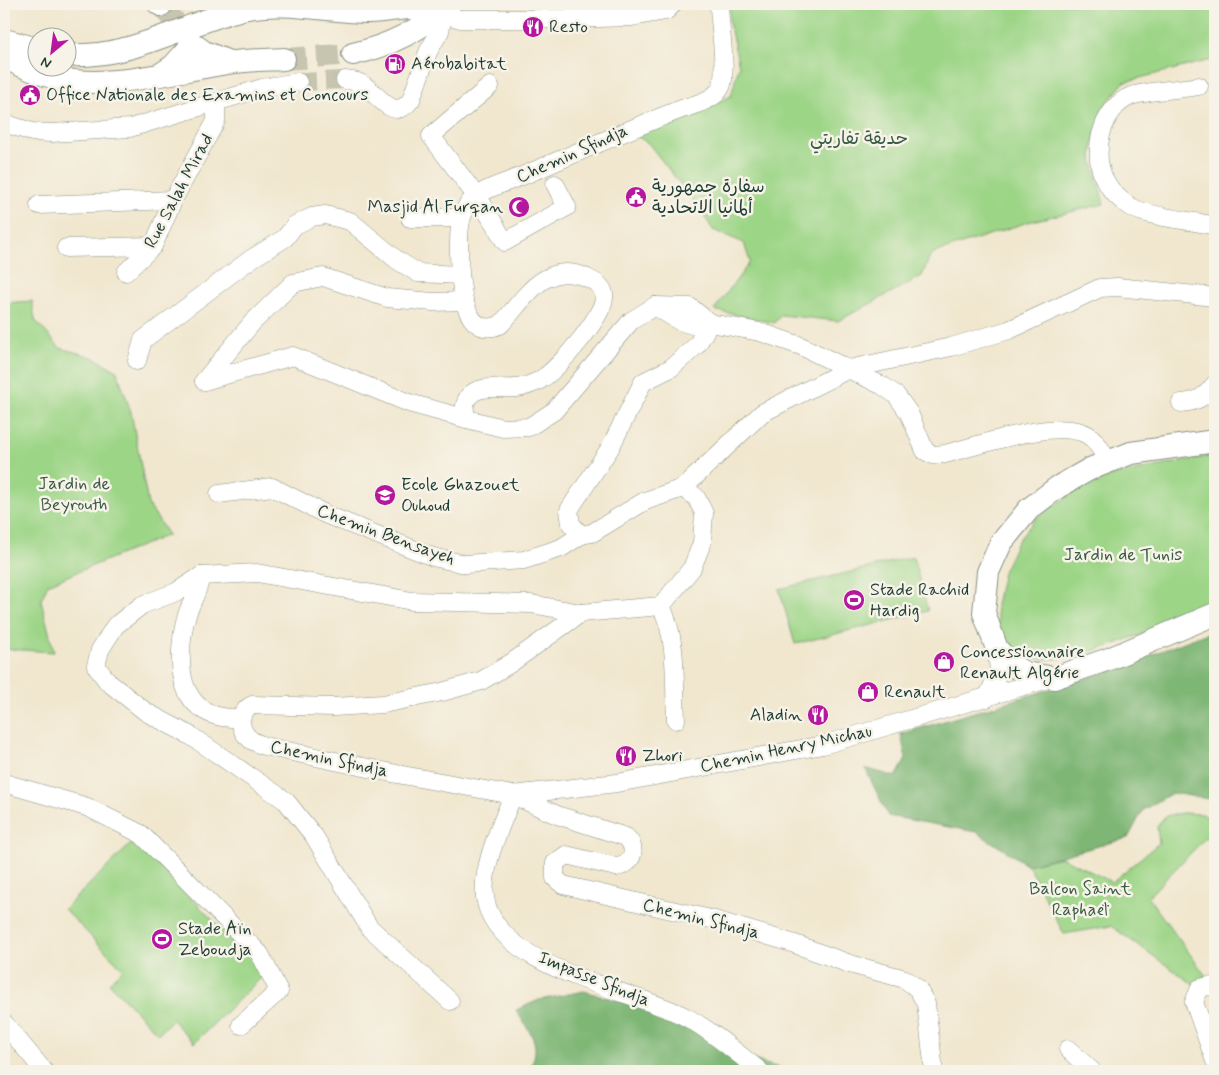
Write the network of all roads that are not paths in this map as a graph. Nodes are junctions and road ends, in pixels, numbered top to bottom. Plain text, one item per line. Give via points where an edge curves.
1 (673, 4) edge
2 (719, 4) edge
3 (380, 8) edge
4 (446, 9) edge
5 (4, 40) edge
6 (28, 46) edge
7 (78, 56) edge
8 (4, 57) edge
9 (284, 59) tunnel mouth
10 (229, 62) junction
11 (160, 75) junction
12 (345, 80) tunnel mouth
13 (298, 82) tunnel mouth
14 (490, 86) dead end
15 (1199, 86) dead end
16 (216, 102) junction
17 (4, 122) edge
18 (555, 184) dead end
19 (476, 196) junction
20 (173, 200) junction
21 (39, 206) dead end
22 (410, 218) dead end
23 (461, 218) junction
24 (1215, 226) edge
25 (152, 246) junction
26 (66, 248) dead end
27 (126, 272) dead end
28 (460, 275) junction
29 (1215, 297) edge
30 (464, 301) junction
31 (710, 323) junction
32 (137, 361) dead end
33 (849, 369) junction
34 (1215, 384) edge
35 (1181, 404) dead end
36 (467, 419) junction
37 (1215, 441) edge
38 (1108, 463) junction
39 (684, 488) junction
40 (219, 494) dead end
41 (581, 535) junction
42 (202, 576) junction
43 (661, 606) junction
44 (581, 613) junction
45 (1215, 614) edge
46 (997, 649) junction
47 (1054, 678) junction
48 (987, 698) junction
49 (241, 719) junction
50 (676, 720) dead end
51 (4, 783) edge
52 (513, 795) junction
53 (1209, 987) edge
54 (450, 1001) dead end
55 (4, 1023) edge
56 (241, 1025) dead end
57 (1068, 1049) dead end
58 (1215, 1061) edge
59 (44, 1071) edge
60 (760, 1071) edge
61 (934, 1071) edge
62 (1092, 1071) edge

1 - 4 street via 666,11 632,17 460,19
2 - 19 street, Chemin Sfindja via 723,80 714,95
3 - 4 main road
3 - 4 main road via 386,25 362,52 392,43
3 - 7 main road via 267,5 242,9 124,50
4 - 12 street via 440,31 406,106 390,108 366,86
5 - 6 main road
8 - 11 main road via 59,79 87,82
9 - 10 main road
10 - 11 main road
10 - 11 main road via 193,44
13 - 16 street via 262,88
14 - 19 street via 431,136
15 - 24 street via 1131,96 1119,104 1104,126 1099,142 1099,161 1104,181 1135,209
16 - 17 street via 130,128 52,133 32,132
16 - 20 street, Rue Salah Mirad via 216,121
18 - 19 street via 566,207 505,242
19 - 23 street
20 - 21 street
20 - 25 street, Rue Salah Mirad
22 - 23 street
23 - 28 street
25 - 26 street
25 - 27 street, Rue Salah Mirad
28 - 30 street
28 - 32 street via 418,273 350,221 325,215 312,218 295,224 285,238 251,259 143,340
29 - 33 street via 1100,288 1009,330 951,347
30 - 36 street via 476,322 491,328 500,325 532,287 564,274 582,276 595,282 603,292 604,300 599,314 543,379 522,387 474,391 465,404
30 - 36 street via 387,298 323,277 293,282 252,323 204,382 293,356 409,403
31 - 33 street via 760,332 801,346
31 - 36 street via 696,326 680,321 655,306 630,320 554,411 529,427 504,428
31 - 41 street via 697,345 671,368 643,382 610,448 570,510 571,524
33 - 38 street via 896,395 909,413 921,446 933,455 1060,428 1088,435 1100,447
33 - 39 street via 762,413
34 - 35 street via 1196,402
37 - 38 main road via 1130,453
38 - 46 main road via 1058,487 1029,508 1001,543 988,572 984,613
39 - 41 street via 645,501 592,533
39 - 43 street via 696,497 704,513 702,543 692,568
40 - 41 street, Chemin Bensayeh via 272,487 327,515 433,557 465,564 524,560 561,548
42 - 44 street via 257,573 412,601 531,604
42 - 49 street via 184,626 180,671 190,698 214,715
42 - 54 street via 176,592 142,605 115,626 100,650 96,666 108,682 146,712 191,736 286,802 314,836 369,927
43 - 44 street
43 - 50 street via 672,645
44 - 49 street via 480,681 383,704 334,707 252,705
45 - 47 main road via 1109,659
46 - 47 main road via 1012,666
46 - 48 street via 999,672
47 - 48 street, Chemin Henry Michau
48 - 52 street, Chemin Henry Michau via 823,745 617,783
49 - 52 street, Chemin Sfindja via 241,729 250,740 264,746
51 - 56 street via 87,807 141,834 260,954 280,991
52 - 60 street, Impasse Sfindja via 484,883 489,911 504,936 556,968 686,1018
52 - 61 street, Chemin Sfindja via 557,815 626,837 631,843 632,857 620,866 562,856 553,871 560,884 715,920 912,983 926,1004
53 - 58 street via 1196,993 1194,1006
55 - 59 street
57 - 62 street

